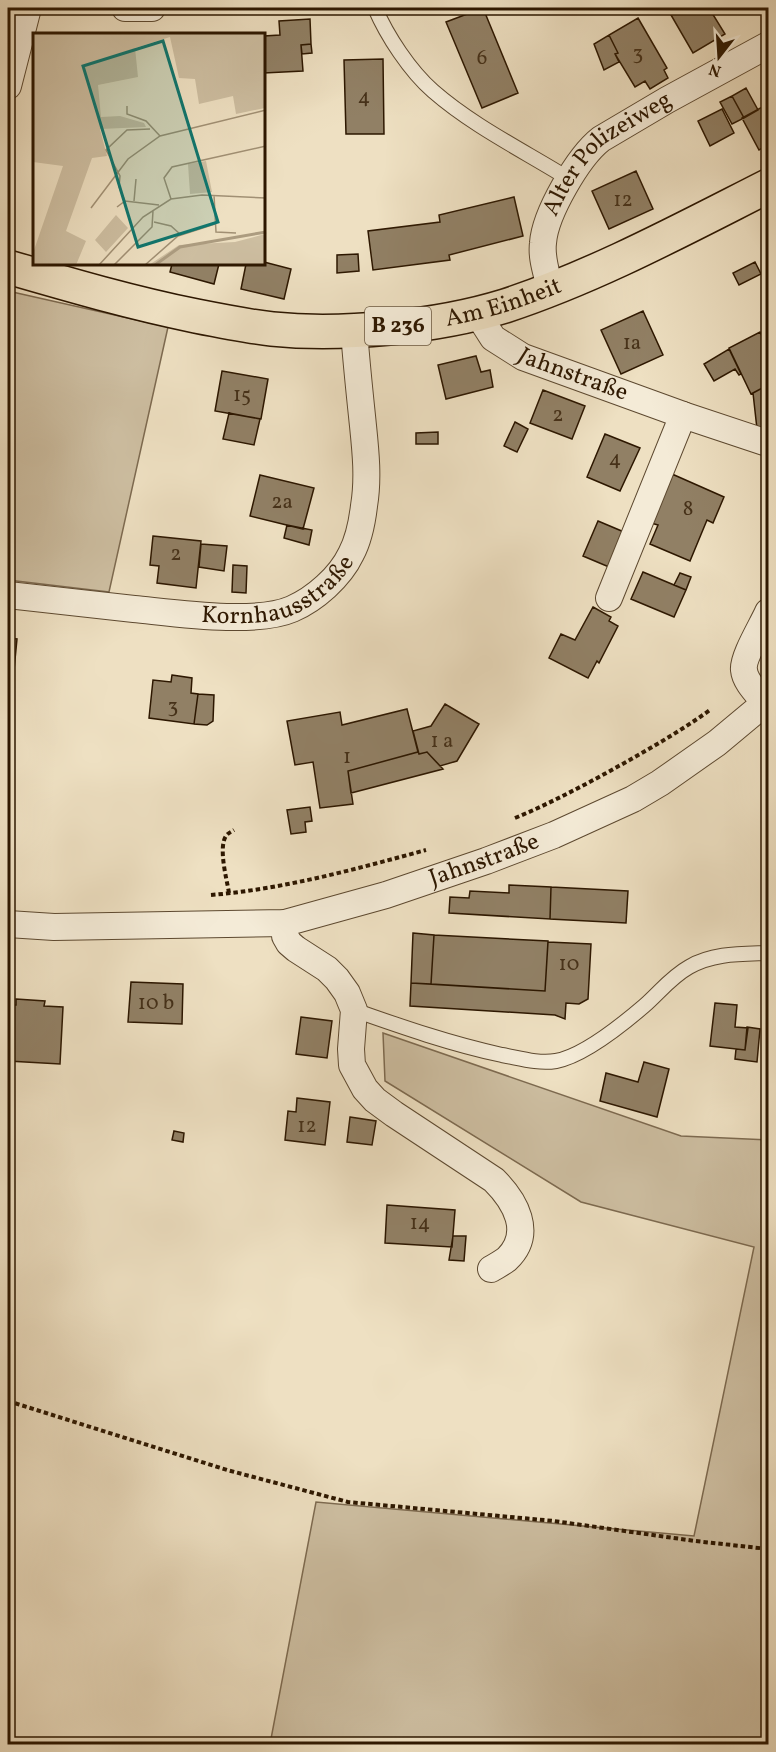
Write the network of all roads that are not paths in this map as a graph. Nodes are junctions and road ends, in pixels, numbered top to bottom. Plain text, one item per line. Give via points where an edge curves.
1 (28, 8) edge
2 (125, 8) edge
3 (152, 8) edge
4 (375, 8) edge
5 (768, 45) edge
6 (8, 87) edge
7 (569, 179) junction
8 (768, 186) edge
9 (8, 267) edge
10 (550, 289) junction
11 (477, 313) junction
12 (354, 330) junction
13 (683, 415) junction
14 (767, 446) edge
15 (8, 596) edge
16 (609, 598) dead end
17 (768, 612) edge
18 (768, 704) edge
19 (285, 923) junction
20 (8, 924) edge
21 (768, 953) edge
22 (354, 1010) junction
23 (491, 1269) dead end

1 - 6 street
2 - 3 street
4 - 7 lane via 403,55 432,90 460,112
5 - 7 street, Alter Polizeiweg via 601,139
7 - 10 street, Alter Polizeiweg via 543,240 542,255
8 - 10 main road, Am Einheit / B 236
9 - 12 main road, Am Einheit / B 236 via 163,309 239,324
10 - 11 main road, Am Einheit / B 236
11 - 12 main road, Am Einheit / B 236
11 - 13 street, Jahnstraße via 493,338 523,357
12 - 15 street, Kornhausstraße via 366,461 365,504 351,556 316,594 291,609 263,616 183,614
13 - 14 street, Jahnstraße
13 - 16 street
17 - 18 street, Jahnstraße via 744,669
18 - 19 street, Jahnstraße via 660,783 610,810 554,835 386,896
19 - 20 street, Jahnstraße via 54,927
19 - 22 street via 289,943 337,979
21 - 22 lane via 715,957 688,967 614,1030 556,1061 526,1060 466,1047
22 - 23 street via 352,1065 364,1089 394,1114 494,1180 514,1204 520,1234 507,1259

